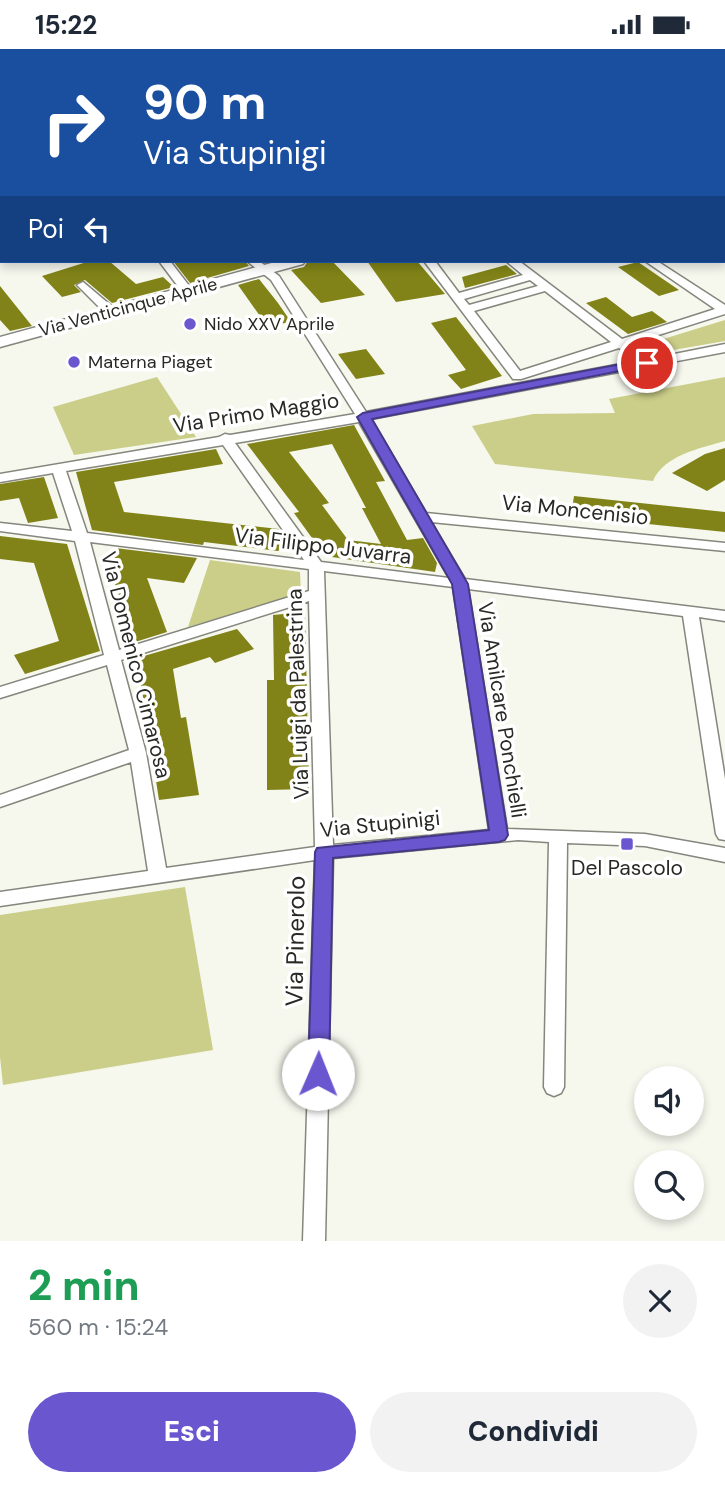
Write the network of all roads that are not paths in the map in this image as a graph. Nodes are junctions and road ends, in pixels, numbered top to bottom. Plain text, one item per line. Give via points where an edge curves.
1 (166, 263) edge
2 (278, 263) edge
3 (431, 263) edge
4 (515, 263) edge
5 (653, 263) edge
6 (259, 265) edge
7 (532, 276) junction
8 (83, 285) dead end
9 (547, 287) junction
10 (187, 291) junction
11 (458, 297) junction
12 (468, 309) junction
13 (725, 310) edge
14 (111, 312) junction
15 (2, 338) edge
16 (622, 344) junction
17 (725, 348) edge
18 (647, 363) junction
19 (363, 417) junction
20 (225, 438) junction
21 (58, 468) junction
22 (0, 478) edge
23 (421, 517) junction
24 (0, 527) edge
25 (81, 537) junction
26 (725, 547) edge
27 (316, 566) junction
28 (460, 584) junction
29 (316, 594) junction
30 (690, 612) junction
31 (725, 616) edge
32 (114, 657) junction
33 (0, 693) edge
34 (138, 753) junction
35 (0, 801) edge
36 (725, 834) edge
37 (499, 835) junction
38 (558, 836) junction
39 (324, 852) junction
40 (725, 855) edge
41 (158, 877) junction
42 (0, 899) edge
43 (554, 1087) dead end
44 (314, 1241) edge

1 - 10 street
2 - 6 street, Via Venticinque Aprile
3 - 11 street
4 - 7 street
5 - 13 street
6 - 10 street, Via Venticinque Aprile
6 - 19 street, Via Amilcare Ponchielli via 275,278
7 - 9 street
7 - 11 street
8 - 14 street
9 - 12 street
9 - 16 street
10 - 14 street, Via Venticinque Aprile
11 - 12 street
12 - 16 street via 517,376
13 - 16 street
14 - 15 street, Via Venticinque Aprile
16 - 18 street
17 - 18 street, Via Primo Maggio
18 - 19 street, Via Primo Maggio
19 - 20 street, Via Primo Maggio
19 - 23 street, Via Amilcare Ponchielli
20 - 21 street, Via Primo Maggio
20 - 27 street, Via Luigi da Palestrina
21 - 22 street, Via Primo Maggio
21 - 25 street, Via Domenico Cimarosa
23 - 26 street, Via Moncenisio
23 - 28 street, Via Amilcare Ponchielli
24 - 25 street, Via Filippo Juvarra
25 - 27 street, Via Filippo Juvarra
25 - 32 street, Via Domenico Cimarosa
27 - 28 street, Via Filippo Juvarra
27 - 29 street, Via Luigi da Palestrina
28 - 30 street, Via Filippo Juvarra
28 - 37 street, Via Amilcare Ponchielli
29 - 32 street
29 - 39 street, Via Luigi da Palestrina
30 - 31 street, Via Filippo Juvarra
30 - 36 street
32 - 33 street
32 - 34 street, Via Domenico Cimarosa
34 - 35 street
34 - 41 street, Via Domenico Cimarosa
37 - 38 street, Via Stupinigi
37 - 39 street, Via Stupinigi
38 - 40 street, Via Stupinigi via 645,840
38 - 43 street
39 - 41 street, Via Stupinigi
39 - 44 street, Via Pinerolo
41 - 42 street, Via Stupinigi

